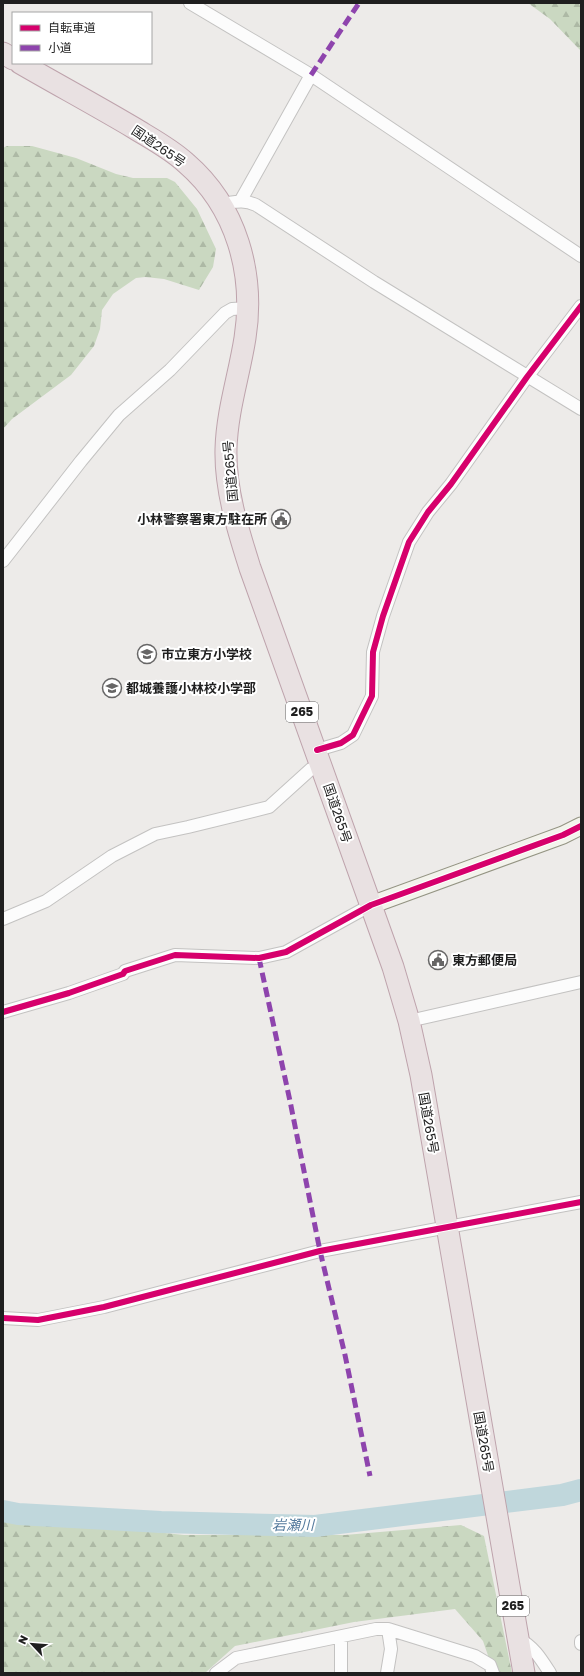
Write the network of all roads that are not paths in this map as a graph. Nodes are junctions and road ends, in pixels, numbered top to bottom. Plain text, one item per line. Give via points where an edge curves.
1 (190, 3) edge
2 (3, 53) edge
3 (12, 58) edge
4 (22, 64) edge
5 (311, 74) junction
6 (231, 202) junction
7 (581, 256) edge
8 (581, 306) edge
9 (248, 308) junction
10 (528, 377) junction
11 (581, 409) edge
12 (3, 561) edge
13 (319, 758) junction
14 (581, 826) edge
15 (371, 905) junction
16 (3, 919) edge
17 (581, 982) edge
18 (3, 1012) edge
19 (409, 1021) junction
20 (581, 1202) edge
21 (447, 1228) junction
22 (3, 1318) edge
23 (388, 1629) junction
24 (341, 1636) junction
25 (519, 1639) junction
26 (581, 1640) edge
27 (581, 1644) edge
28 (216, 1673) edge
29 (341, 1673) edge
30 (387, 1673) edge
31 (493, 1673) edge
32 (524, 1673) edge
33 (550, 1673) edge

1 - 5 street
2 - 3 highway
4 - 6 highway, 国道265号 / 265 via 164,146 186,163 206,184
5 - 6 street
5 - 7 street
6 - 9 highway, 国道265号 / 265 via 235,233 244,260
6 - 10 street via 256,205 374,282
8 - 10 street
9 - 12 street via 225,312 170,370 119,415
9 - 13 highway, 国道265号 / 265 via 245,339 229,414 226,450 229,487 236,524 250,568
10 - 11 street
10 - 13 street via 428,512 409,542 382,616 373,652 372,696 353,735
13 - 15 highway, 国道265号 / 265
13 - 16 street via 311,769 269,807 155,834 112,856 46,901
14 - 15 street via 563,835
15 - 18 street via 286,952 259,958 175,955 69,993
15 - 19 highway, 国道265号 / 265 via 394,966
17 - 19 street
19 - 21 highway, 国道265号 / 265 via 421,1075
20 - 21 street
21 - 22 street via 320,1252 104,1307 38,1320
21 - 25 highway, 国道265号 / 265
23 - 24 street
23 - 30 street via 391,1649
23 - 31 street via 475,1656 490,1665
24 - 28 street via 236,1658
24 - 29 street
25 - 32 highway, 国道265号 / 265
25 - 33 street via 536,1651
26 - 27 street

